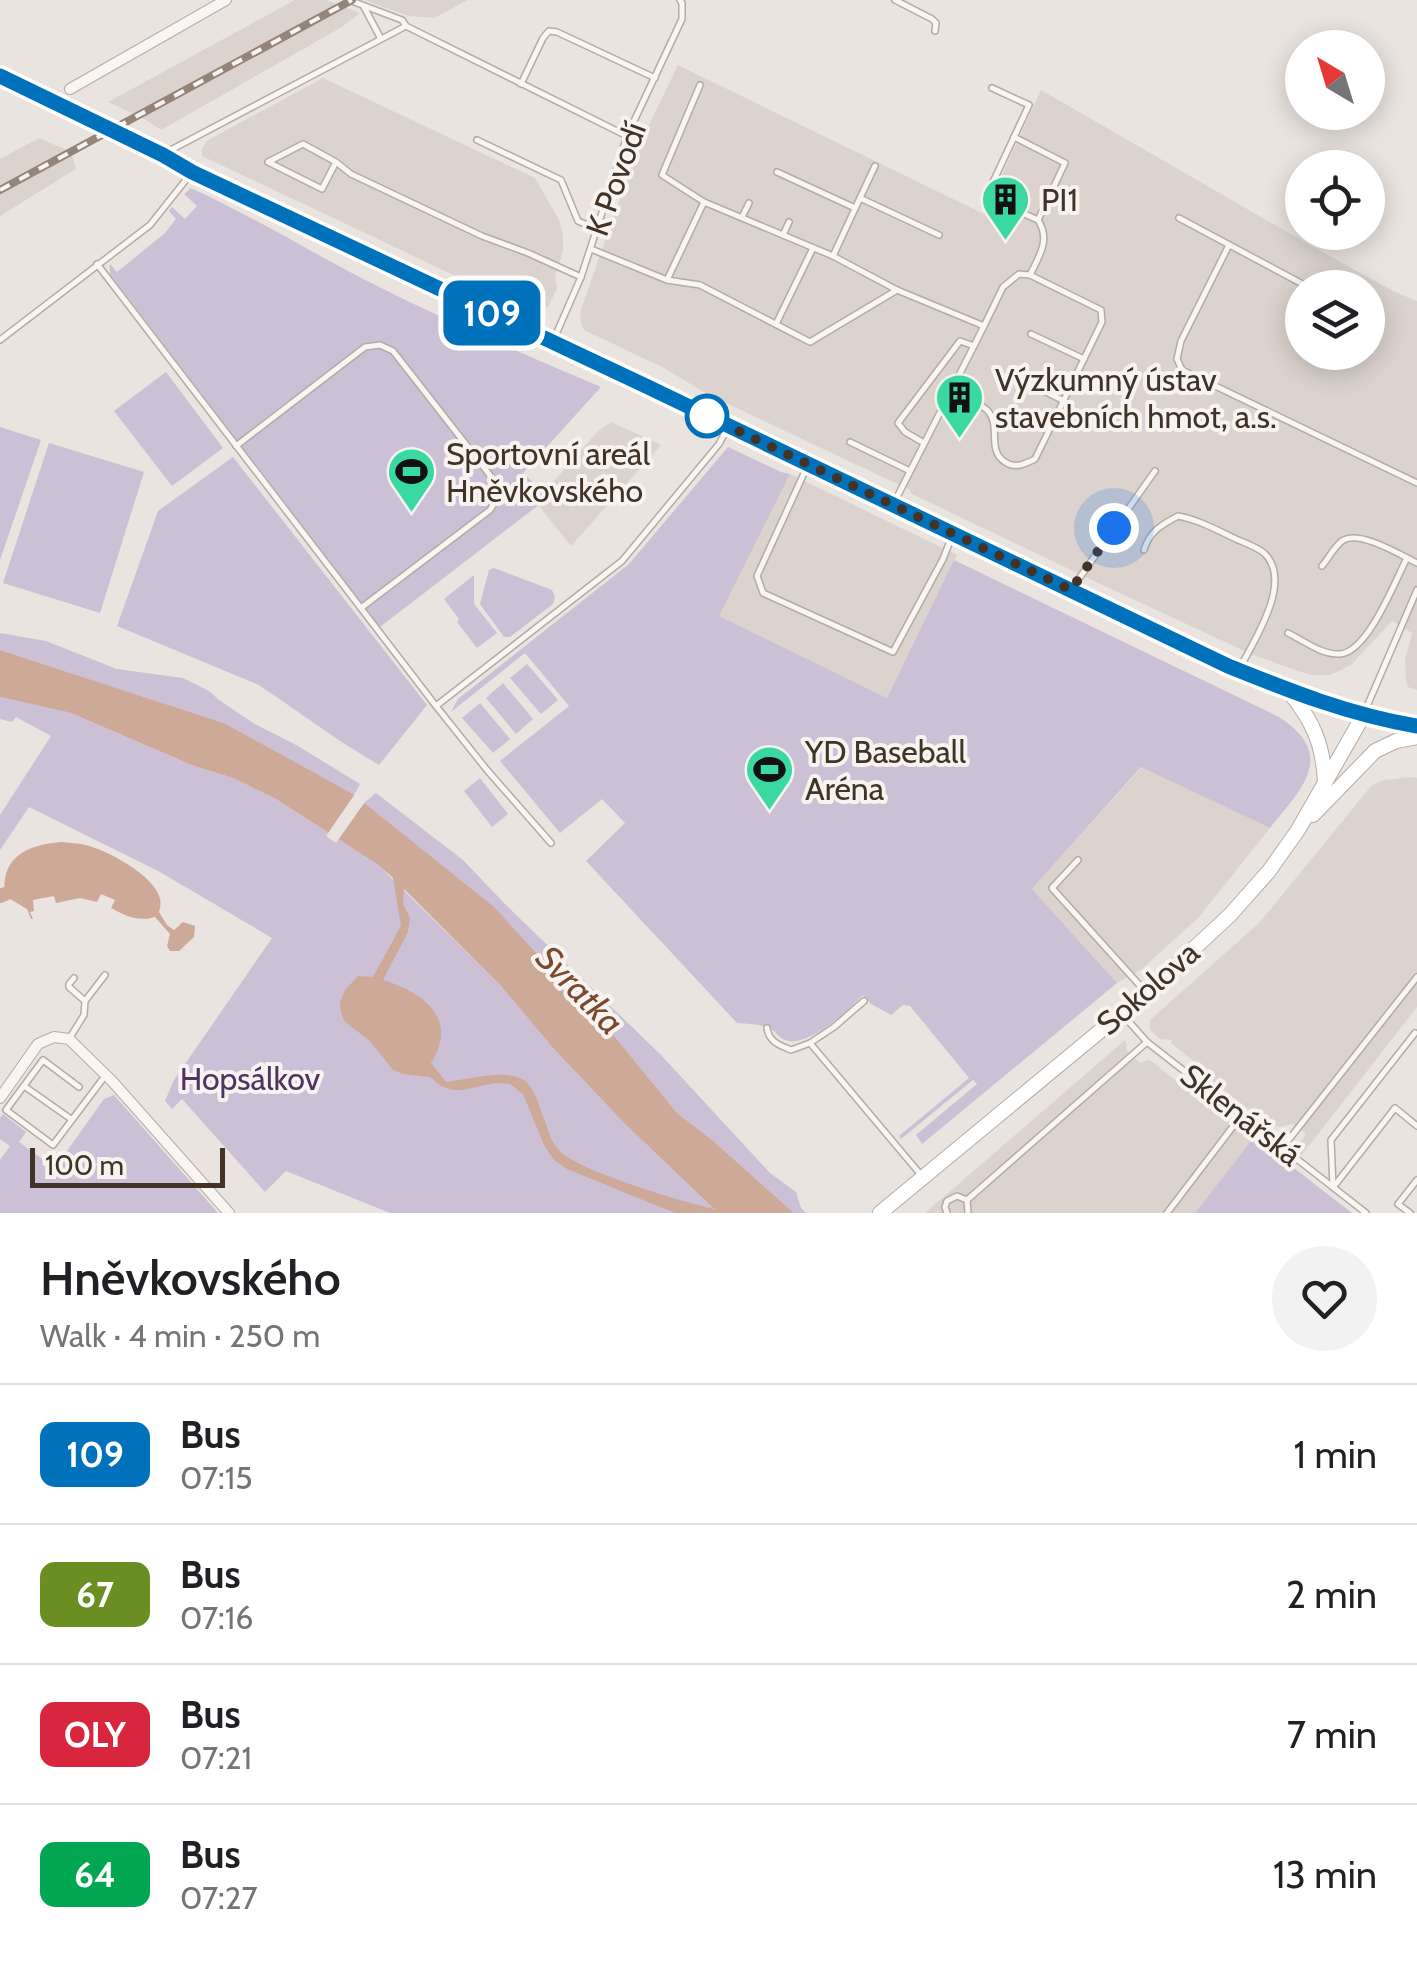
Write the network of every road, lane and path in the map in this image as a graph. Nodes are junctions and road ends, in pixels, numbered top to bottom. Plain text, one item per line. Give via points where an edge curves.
1 (226, 0) edge
2 (349, 0) edge
3 (680, 0) edge
4 (896, 0) edge
5 (363, 5) junction
6 (406, 26) junction
7 (935, 31) dead end
8 (381, 39) junction
9 (0, 76) edge
10 (656, 78) junction
11 (522, 84) junction
12 (700, 85) dead end
13 (70, 88) dead end
14 (992, 88) dead end
15 (89, 120) tunnel mouth
16 (119, 134) tunnel mouth
17 (628, 136) junction
18 (1014, 137) junction
19 (477, 140) dead end
20 (163, 155) junction
21 (336, 162) junction
22 (874, 166) dead end
23 (192, 172) junction
24 (777, 172) dead end
25 (860, 198) junction
26 (704, 202) junction
27 (749, 202) dead end
28 (855, 208) junction
29 (742, 217) junction
30 (1178, 218) dead end
31 (1038, 220) junction
32 (789, 222) dead end
33 (597, 230) junction
34 (783, 235) junction
35 (939, 235) dead end
36 (1229, 245) junction
37 (813, 248) junction
38 (591, 249) junction
39 (833, 256) junction
40 (97, 264) junction
41 (1030, 275) junction
42 (1285, 275) edge
43 (581, 277) junction
44 (666, 280) junction
45 (898, 290) junction
46 (776, 324) junction
47 (984, 326) junction
48 (1031, 334) dead end
49 (0, 340) edge
50 (553, 342) junction
51 (974, 346) junction
52 (1084, 359) junction
53 (1016, 377) dead end
54 (950, 392) junction
55 (1064, 400) junction
56 (729, 426) junction
57 (850, 442) dead end
58 (924, 443) junction
59 (236, 446) junction
60 (808, 464) junction
61 (910, 470) junction
62 (1155, 471) dead end
63 (1417, 482) edge
64 (894, 505) junction
65 (953, 533) junction
66 (1144, 550) dead end
67 (1407, 558) junction
68 (1417, 563) edge
69 (1322, 566) dead end
70 (1071, 590) junction
71 (1417, 590) edge
72 (1414, 606) edge
73 (361, 608) junction
74 (1288, 633) dead end
75 (1239, 670) junction
76 (1289, 692) junction
77 (436, 706) junction
78 (1363, 716) junction
79 (1417, 726) edge
80 (1417, 736) edge
81 (1326, 782) junction
82 (1298, 830) junction
83 (551, 844) dead end
84 (1078, 860) dead end
85 (105, 975) dead end
86 (1417, 977) edge
87 (74, 978) dead end
88 (1146, 993) junction
89 (84, 1001) junction
90 (864, 1001) dead end
91 (1121, 1013) junction
92 (768, 1028) dead end
93 (1415, 1033) edge
94 (69, 1039) junction
95 (1147, 1042) junction
96 (810, 1043) junction
97 (106, 1075) junction
98 (24, 1086) junction
99 (79, 1087) dead end
100 (0, 1098) edge
101 (1241, 1116) junction
102 (71, 1118) junction
103 (1417, 1126) edge
104 (1283, 1147) junction
105 (923, 1178) junction
106 (1417, 1180) edge
107 (1333, 1187) junction
108 (967, 1200) junction
109 (228, 1213) edge
110 (880, 1213) edge
111 (946, 1213) edge
112 (968, 1213) edge
113 (1167, 1213) edge
114 (1366, 1213) edge
115 (1410, 1213) edge

1 - 13 street
2 - 5 lane
3 - 10 lane, K Povodí via 682,19
4 - 7 lane via 932,19
5 - 6 lane
5 - 8 lane
6 - 8 lane
6 - 11 lane
8 - 20 lane
9 - 15 main road
10 - 11 lane via 549,31
10 - 17 lane, K Povodí
11 - 17 lane
12 - 26 lane via 662,175
14 - 18 lane via 1028,104
16 - 20 main road
17 - 33 lane, K Povodí
18 - 31 lane via 1065,162
18 - 31 lane via 986,197
19 - 33 lane via 560,180 578,221
20 - 23 main road
21 - 21 lane via 303,144 268,162 322,189
21 - 43 lane
22 - 25 lane
23 - 40 lane via 150,225
23 - 50 main road
24 - 28 lane
25 - 28 lane
25 - 35 lane
26 - 29 lane
26 - 44 lane
27 - 29 lane
28 - 39 lane
29 - 34 lane
30 - 36 lane
31 - 41 lane via 1045,241
32 - 34 lane
33 - 38 lane, K Povodí
34 - 37 lane
36 - 42 lane
36 - 63 lane via 1181,342 1182,370
37 - 39 lane
37 - 46 lane
38 - 43 lane, K Povodí
38 - 44 lane
39 - 45 lane
40 - 49 lane
40 - 59 lane
41 - 47 lane via 1019,274 1003,288
41 - 52 lane via 1101,310
43 - 50 lane, K Povodí
44 - 46 lane via 700,286
45 - 46 lane via 810,342
45 - 47 lane
47 - 51 lane
48 - 52 lane
50 - 56 main road
51 - 54 lane
51 - 58 lane via 960,341 898,423
52 - 55 lane
53 - 55 lane
54 - 55 lane via 986,409 996,454 1013,466 1035,459
54 - 58 lane
56 - 60 main road
56 - 77 lane via 622,562
57 - 61 lane
58 - 61 lane
59 - 73 lane
59 - 73 lane via 366,347 393,350 496,484 497,499
60 - 64 main road
60 - 65 lane via 757,576 764,593 893,652
61 - 64 lane
62 - 70 lane
64 - 65 main road
65 - 70 main road
66 - 75 lane via 1157,526 1178,516 1262,552 1270,562 1275,594
67 - 68 lane
67 - 69 lane via 1352,537
67 - 74 lane via 1349,652 1322,651
70 - 75 main road
71 - 72 lane
72 - 78 lane
73 - 77 lane
75 - 76 main road
76 - 78 main road
76 - 81 street via 1319,738
77 - 83 lane
78 - 79 main road
78 - 81 street, Sokolova
80 - 82 street via 1374,751
81 - 82 street, Sokolova
82 - 88 street, Sokolova via 1230,915
84 - 88 lane via 1052,888
85 - 89 lane
86 - 104 lane
87 - 89 lane via 70,987
88 - 91 street, Sokolova
89 - 94 lane via 84,1015
90 - 96 lane
91 - 95 lane, Sklenářská
91 - 105 street, Sokolova
92 - 96 lane via 774,1042 791,1050
93 - 107 lane via 1331,1140
94 - 97 street
94 - 100 street via 38,1044
95 - 101 lane, Sklenářská
95 - 108 lane
96 - 105 lane
97 - 102 lane
97 - 109 street
98 - 99 lane via 42,1060
98 - 102 lane
98 - 102 lane via 6,1110 53,1145
101 - 104 lane, Sklenářská
101 - 113 lane
103 - 107 lane via 1395,1108
104 - 107 lane, Sklenářská
105 - 110 street, Sokolova
106 - 115 lane via 1398,1204
107 - 114 lane, Sklenářská
108 - 111 lane via 950,1198
108 - 112 lane

